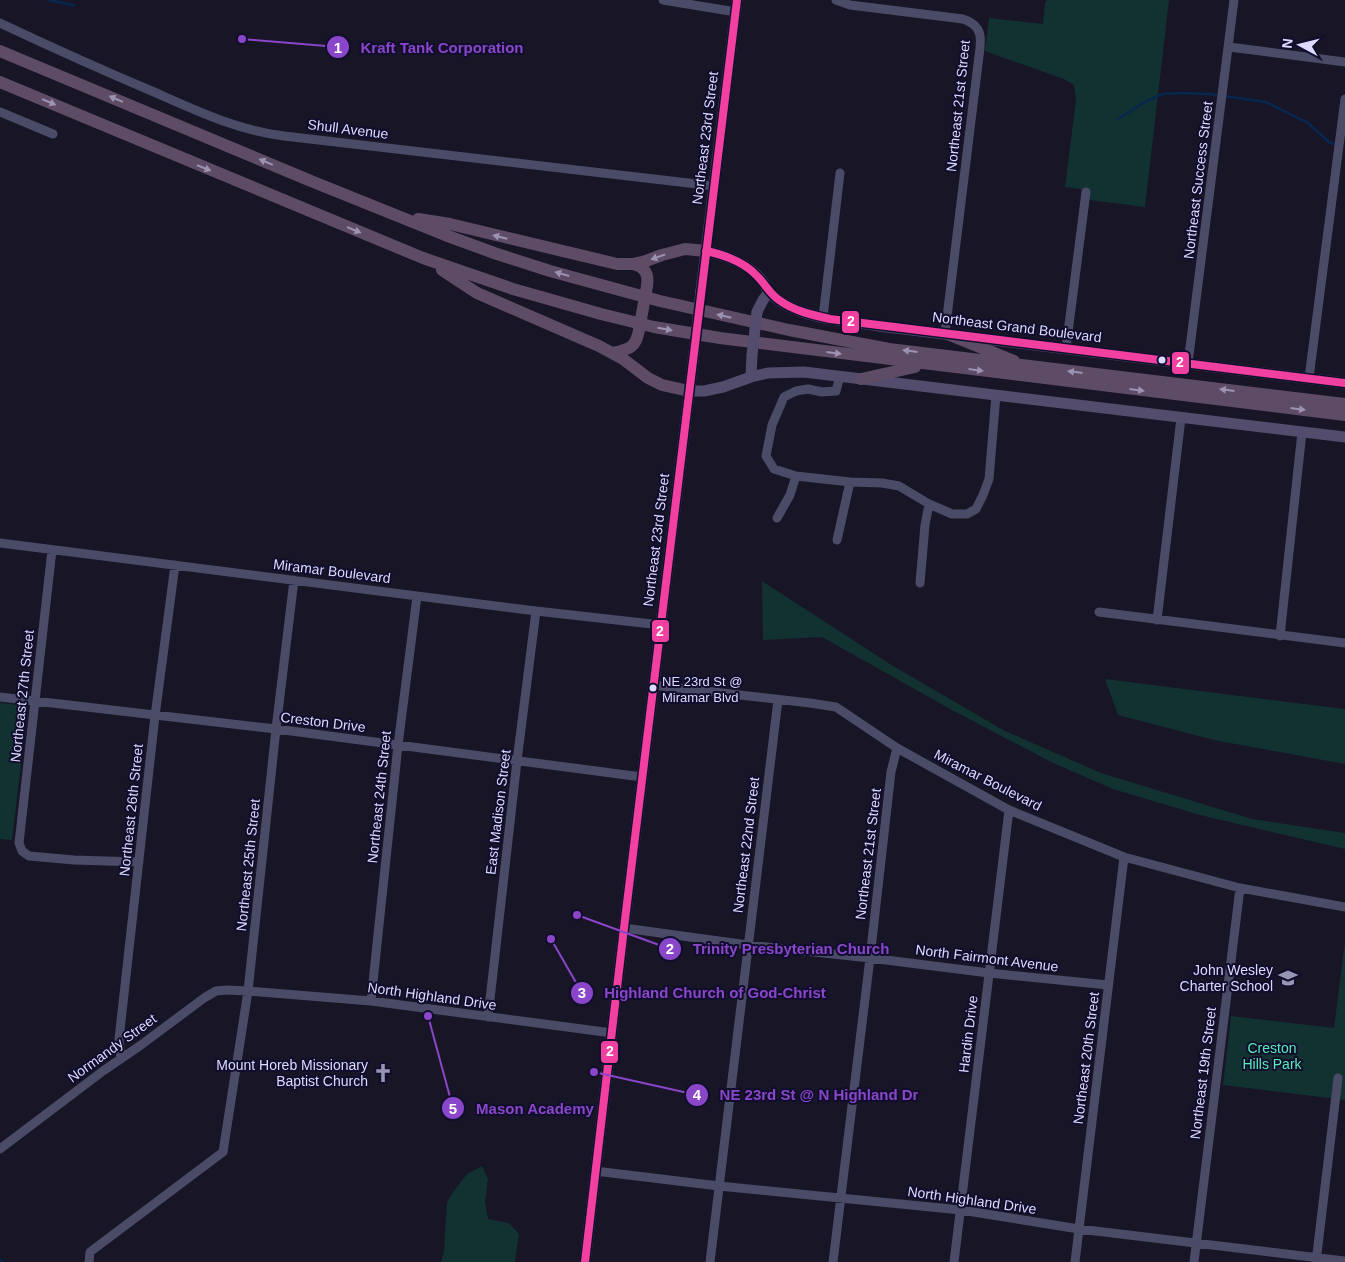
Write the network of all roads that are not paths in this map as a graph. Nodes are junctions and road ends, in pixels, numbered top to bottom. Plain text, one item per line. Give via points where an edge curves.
1 (663, 0) edge
2 (836, 0) edge
3 (1234, 0) edge
4 (736, 6) edge
5 (0, 23) edge
6 (1229, 47) junction
7 (0, 51) edge
8 (1345, 62) edge
9 (1, 83) edge
10 (1345, 99) edge
11 (0, 112) edge
12 (53, 134) dead end
13 (840, 173) dead end
14 (714, 186) junction
15 (1086, 192) dead end
16 (392, 214) junction
17 (706, 251) junction
18 (423, 258) junction
19 (632, 264) junction
20 (769, 292) junction
21 (823, 317) junction
22 (945, 333) junction
23 (1066, 348) junction
24 (613, 353) junction
25 (927, 364) junction
26 (1188, 364) junction
27 (1028, 366) junction
28 (840, 376) junction
29 (751, 377) junction
30 (1309, 378) junction
31 (861, 379) junction
32 (1345, 383) edge
33 (689, 391) junction
34 (996, 395) junction
35 (1345, 404) edge
36 (1345, 415) edge
37 (1181, 418) junction
38 (1302, 432) junction
39 (1345, 437) edge
40 (796, 476) junction
41 (850, 482) junction
42 (929, 504) junction
43 (777, 518) dead end
44 (837, 540) dead end
45 (0, 544) edge
46 (52, 550) junction
47 (175, 565) junction
48 (294, 580) junction
49 (920, 583) dead end
50 (417, 596) junction
51 (536, 611) junction
52 (1099, 612) dead end
53 (1158, 620) junction
54 (661, 625) junction
55 (1280, 636) junction
56 (1345, 643) edge
57 (653, 685) junction
58 (0, 697) edge
59 (778, 700) junction
60 (35, 702) junction
61 (155, 716) junction
62 (276, 729) junction
63 (398, 745) junction
64 (897, 748) junction
65 (517, 761) junction
66 (642, 777) junction
67 (1008, 810) junction
68 (1124, 857) junction
69 (139, 862) junction
70 (1240, 888) junction
71 (1345, 907) edge
72 (624, 928) junction
73 (748, 945) junction
74 (870, 958) junction
75 (989, 973) junction
76 (1108, 985) junction
77 (248, 991) junction
78 (371, 1001) junction
79 (488, 1017) junction
80 (612, 1033) junction
81 (121, 1059) junction
82 (1338, 1078) dead end
83 (0, 1149) edge
84 (595, 1171) junction
85 (719, 1186) junction
86 (841, 1197) junction
87 (961, 1210) junction
88 (1079, 1229) junction
89 (1196, 1243) junction
90 (1316, 1260) edge
91 (1345, 1261) edge
92 (89, 1262) edge
93 (585, 1262) edge
94 (710, 1262) edge
95 (832, 1262) edge
96 (954, 1262) edge
97 (1075, 1262) edge
98 (1194, 1262) edge

1 - 4 street
2 - 22 street, Northeast 21st Street via 850,6 963,20 978,28 980,47
3 - 6 street, Northeast Success Street
4 - 14 main road, Northeast 23rd Street
5 - 14 street, Shull Avenue via 206,115 254,131
6 - 8 street
6 - 26 street, Northeast Success Street
16 -> 7 highway
9 -> 18 highway
10 - 30 street
11 - 12 street
13 - 21 street
14 - 17 main road, Northeast 23rd Street
15 - 23 street
19 -> 16 highway via 617,264 450,224
27 -> 16 highway via 861,344 660,301 494,253
17 -> 19 highway via 685,250
17 - 20 main road, Northeast Grand Boulevard via 722,254 749,269 762,280
17 - 33 main road, Northeast 23rd Street, bridge
18 - 24 highway via 477,293
18 -> 25 highway via 513,289 654,327
19 - 24 highway, bridge via 647,274 638,338 630,348
20 - 21 main road, Northeast Grand Boulevard via 800,312
20 - 29 main road, bridge via 757,312
21 - 22 main road, Northeast Grand Boulevard
22 - 23 main road, Northeast Grand Boulevard
22 - 27 highway
23 - 26 main road, Northeast Grand Boulevard
24 - 33 highway via 662,386
25 - 31 highway
25 -> 36 highway
26 - 30 main road, Northeast Grand Boulevard
35 -> 27 highway
28 - 29 main road via 783,372
28 - 31 main road
28 - 40 street via 836,391 808,388 784,397 772,425 766,456 774,469
29 - 33 main road via 723,387
30 - 32 main road, Northeast Grand Boulevard
31 - 34 main road
33 - 54 main road, Northeast 23rd Street
34 - 37 main road
34 - 42 street via 989,479 976,509 967,514 952,514
37 - 38 main road
37 - 53 street
38 - 39 main road
38 - 55 street
40 - 41 street
40 - 43 street
41 - 42 street via 899,486
41 - 44 street
42 - 49 street
45 - 46 street, Miramar Boulevard
46 - 47 street, Miramar Boulevard
46 - 60 street, Northeast 27th Street
47 - 48 street, Miramar Boulevard
47 - 61 street, Northeast 26th Street
48 - 50 street, Miramar Boulevard
48 - 62 street, Northeast 25th Street
50 - 51 street, Miramar Boulevard
50 - 63 street, Northeast 24th Street
51 - 54 street, Miramar Boulevard
51 - 65 street, East Madison Street
52 - 53 street
53 - 55 street
54 - 57 main road, Northeast 23rd Street
55 - 56 street
57 - 59 street, Miramar Boulevard
57 - 66 main road, Northeast 23rd Street
58 - 60 street, Creston Drive
59 - 64 street, Miramar Boulevard via 836,707
59 - 73 street, Northeast 22nd Street
60 - 61 street, Creston Drive
60 - 69 street, Northeast 27th Street via 19,843 22,851 29,856
61 - 62 street, Creston Drive
61 - 69 street, Northeast 26th Street
62 - 63 street, Creston Drive
62 - 77 street, Northeast 25th Street
63 - 65 street, Creston Drive
63 - 78 street, Northeast 24th Street
64 - 67 street, Miramar Boulevard
64 - 74 street, Northeast 21st Street via 891,772
65 - 66 street, Creston Drive
65 - 79 street, East Madison Street
66 - 72 main road, Northeast 23rd Street
67 - 68 street, Miramar Boulevard
67 - 75 street, Hardin Drive
68 - 70 street, Miramar Boulevard
68 - 76 street, Northeast 20th Street
69 - 81 street, Northeast 26th Street via 119,1038
70 - 71 street, Miramar Boulevard
70 - 89 street, Northeast 19th Street
72 - 73 street, North Fairmont Avenue
72 - 80 main road, Northeast 23rd Street
73 - 74 street, North Fairmont Avenue
73 - 85 street, Northeast 22nd Street
74 - 75 street, North Fairmont Avenue
74 - 86 street, Northeast 21st Street
75 - 76 street, North Fairmont Avenue
75 - 87 street, Hardin Drive
76 - 88 street, Northeast 20th Street
77 - 78 street, North Highland Drive
77 - 81 street, Normandy Street via 216,991
77 - 92 street, Northeast 25th Street via 222,1152 90,1252
78 - 79 street, North Highland Drive
79 - 80 street, North Highland Drive
80 - 84 main road, Northeast 23rd Street
81 - 83 street, Normandy Street
82 - 90 street
84 - 85 street, North Highland Drive
84 - 93 main road, Northeast 23rd Street
85 - 86 street, North Highland Drive
85 - 94 street, Northeast 22nd Street
86 - 87 street, North Highland Drive
86 - 95 street, Northeast 21st Street
87 - 88 street, North Highland Drive
87 - 96 street, Hardin Drive
88 - 89 street, North Highland Drive
88 - 97 street, Northeast 20th Street
89 - 90 street, North Highland Drive
89 - 98 street, Northeast 19th Street
90 - 91 street, North Highland Drive

